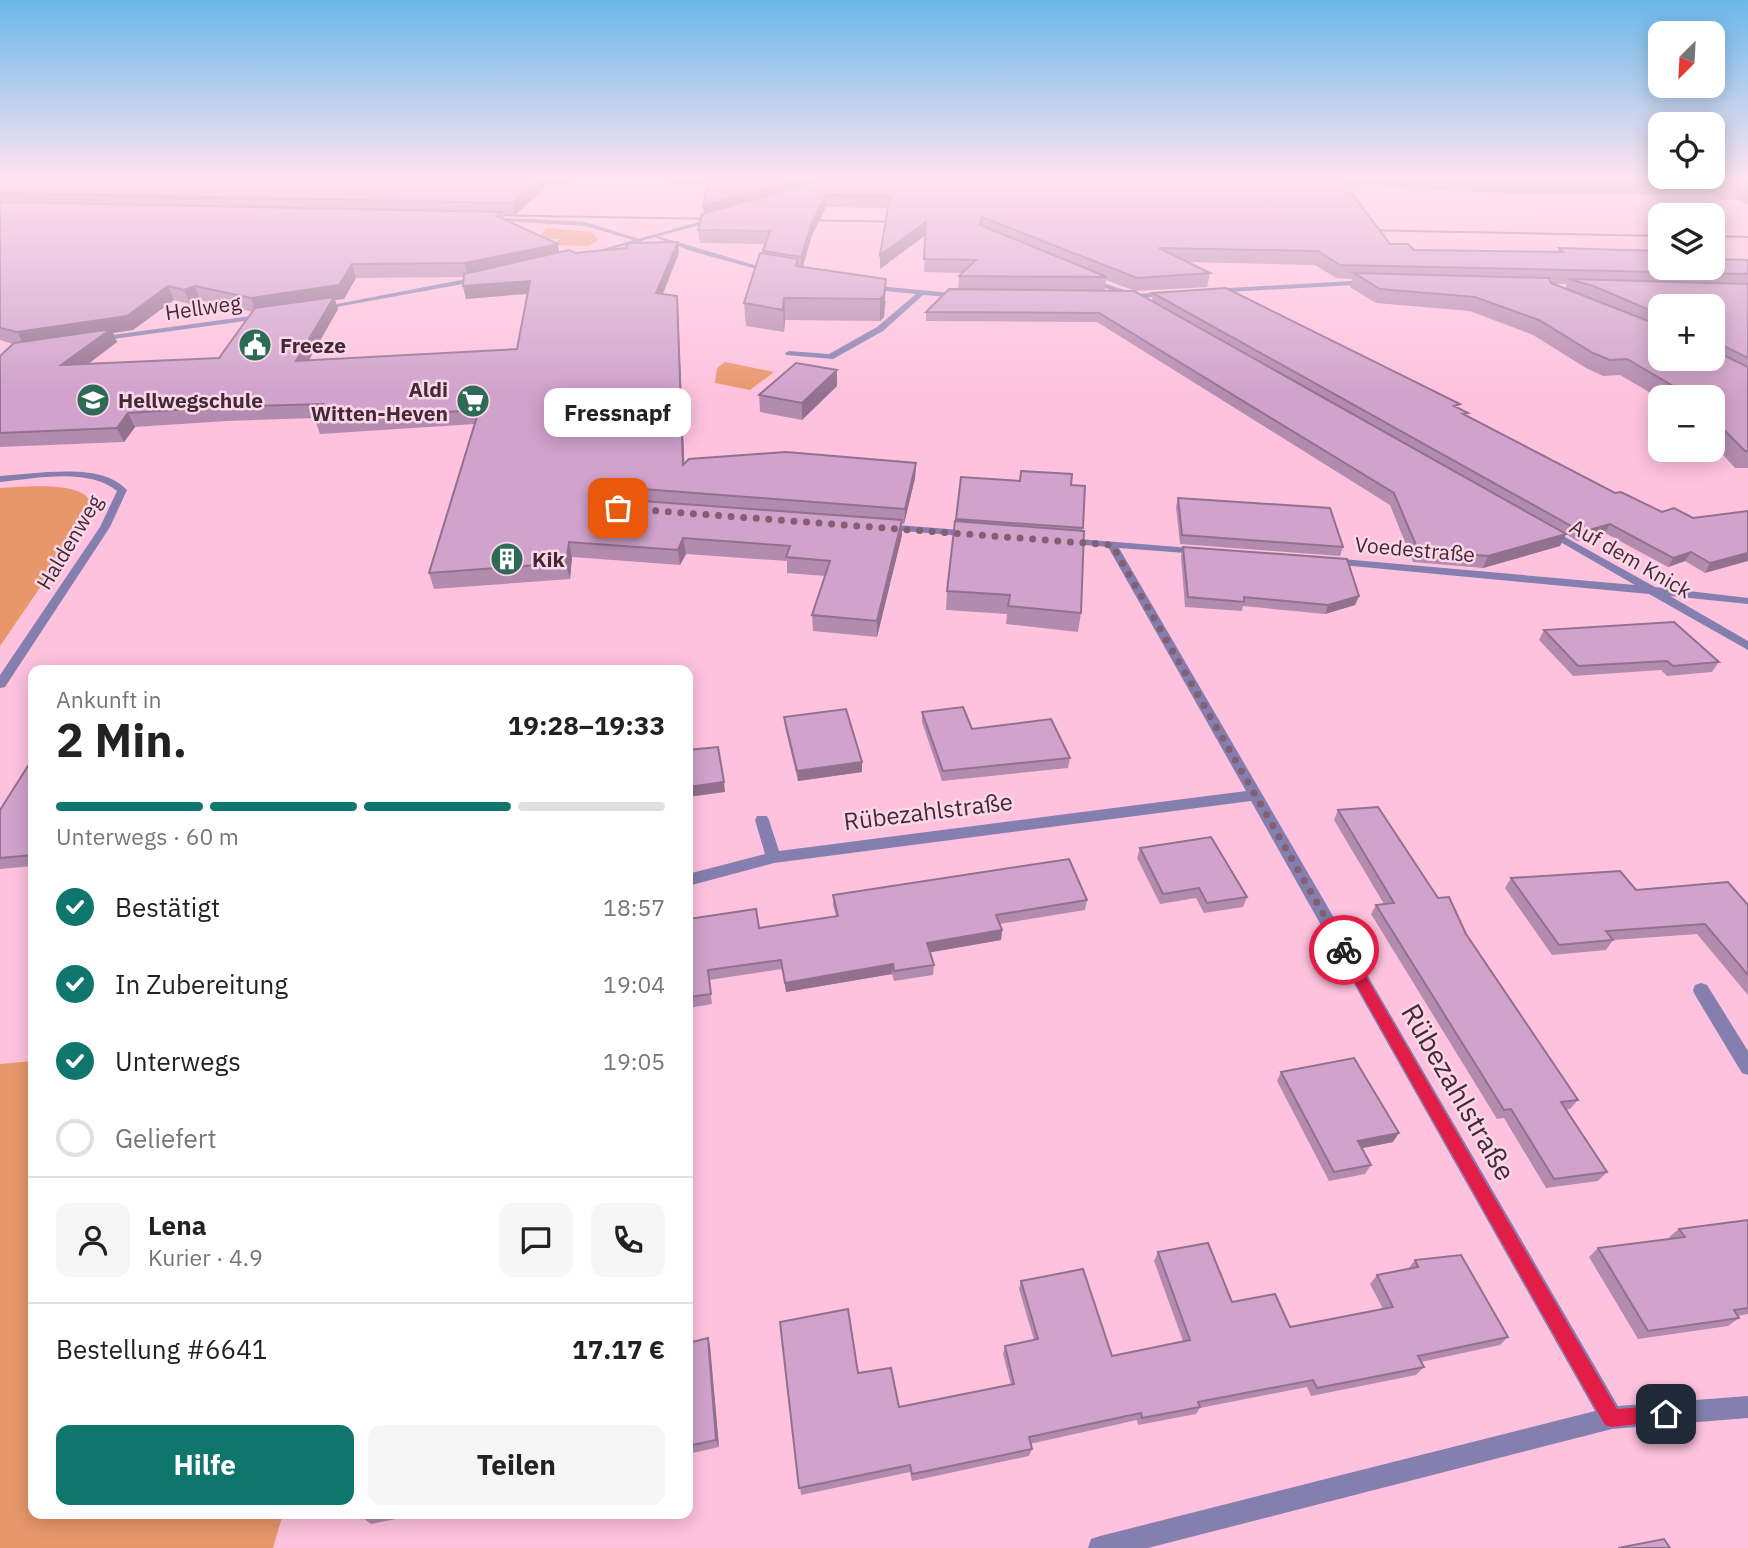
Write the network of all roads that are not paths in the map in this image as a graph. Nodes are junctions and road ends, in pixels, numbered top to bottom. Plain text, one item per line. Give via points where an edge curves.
1 (602, 250) edge
2 (694, 250) edge
3 (569, 259) edge
4 (784, 274) edge
5 (490, 277) edge
6 (1084, 278) edge
7 (1378, 282) edge
8 (860, 286) edge
9 (1203, 292) edge
10 (920, 294) junction
11 (1176, 294) edge
12 (969, 296) edge
13 (1097, 296) edge
14 (1135, 296) junction
15 (311, 309) edge
16 (1159, 310) edge
17 (275, 315) edge
18 (93, 340) edge
19 (789, 353) dead end
20 (0, 479) edge
21 (1535, 523) edge
22 (870, 526) edge
23 (992, 535) edge
24 (1059, 541) edge
25 (1112, 545) junction
26 (1208, 552) edge
27 (1317, 560) edge
28 (1653, 591) junction
29 (1748, 601) edge
30 (1748, 646) edge
31 (0, 684) edge
32 (1255, 795) junction
33 (762, 820) dead end
34 (774, 857) junction
35 (693, 879) edge
36 (1700, 990) dead end
37 (1748, 1067) edge
38 (1748, 1407) edge
39 (1612, 1418) junction
40 (1100, 1548) edge

1 - 3 street
2 - 4 street
5 - 15 street
6 - 14 street
7 - 9 street
8 - 10 street
10 - 12 street
10 - 19 street via 880,329 830,357
11 - 14 street
13 - 14 street
14 - 16 street
17 - 18 street, Hellweg
20 - 31 street, Haldenweg via 94,476 114,481 122,490 105,527
21 - 28 street, Auf dem Knick
22 - 23 street
24 - 25 street
25 - 26 street
25 - 32 street, Rübezahlstraße
27 - 28 street, Voedestraße
28 - 29 street, Voedestraße
28 - 30 street, Auf dem Knick
32 - 34 street, Rübezahlstraße
32 - 39 street, Rübezahlstraße
33 - 34 street
34 - 35 street, Rübezahlstraße
36 - 37 street
38 - 39 street
39 - 40 street

